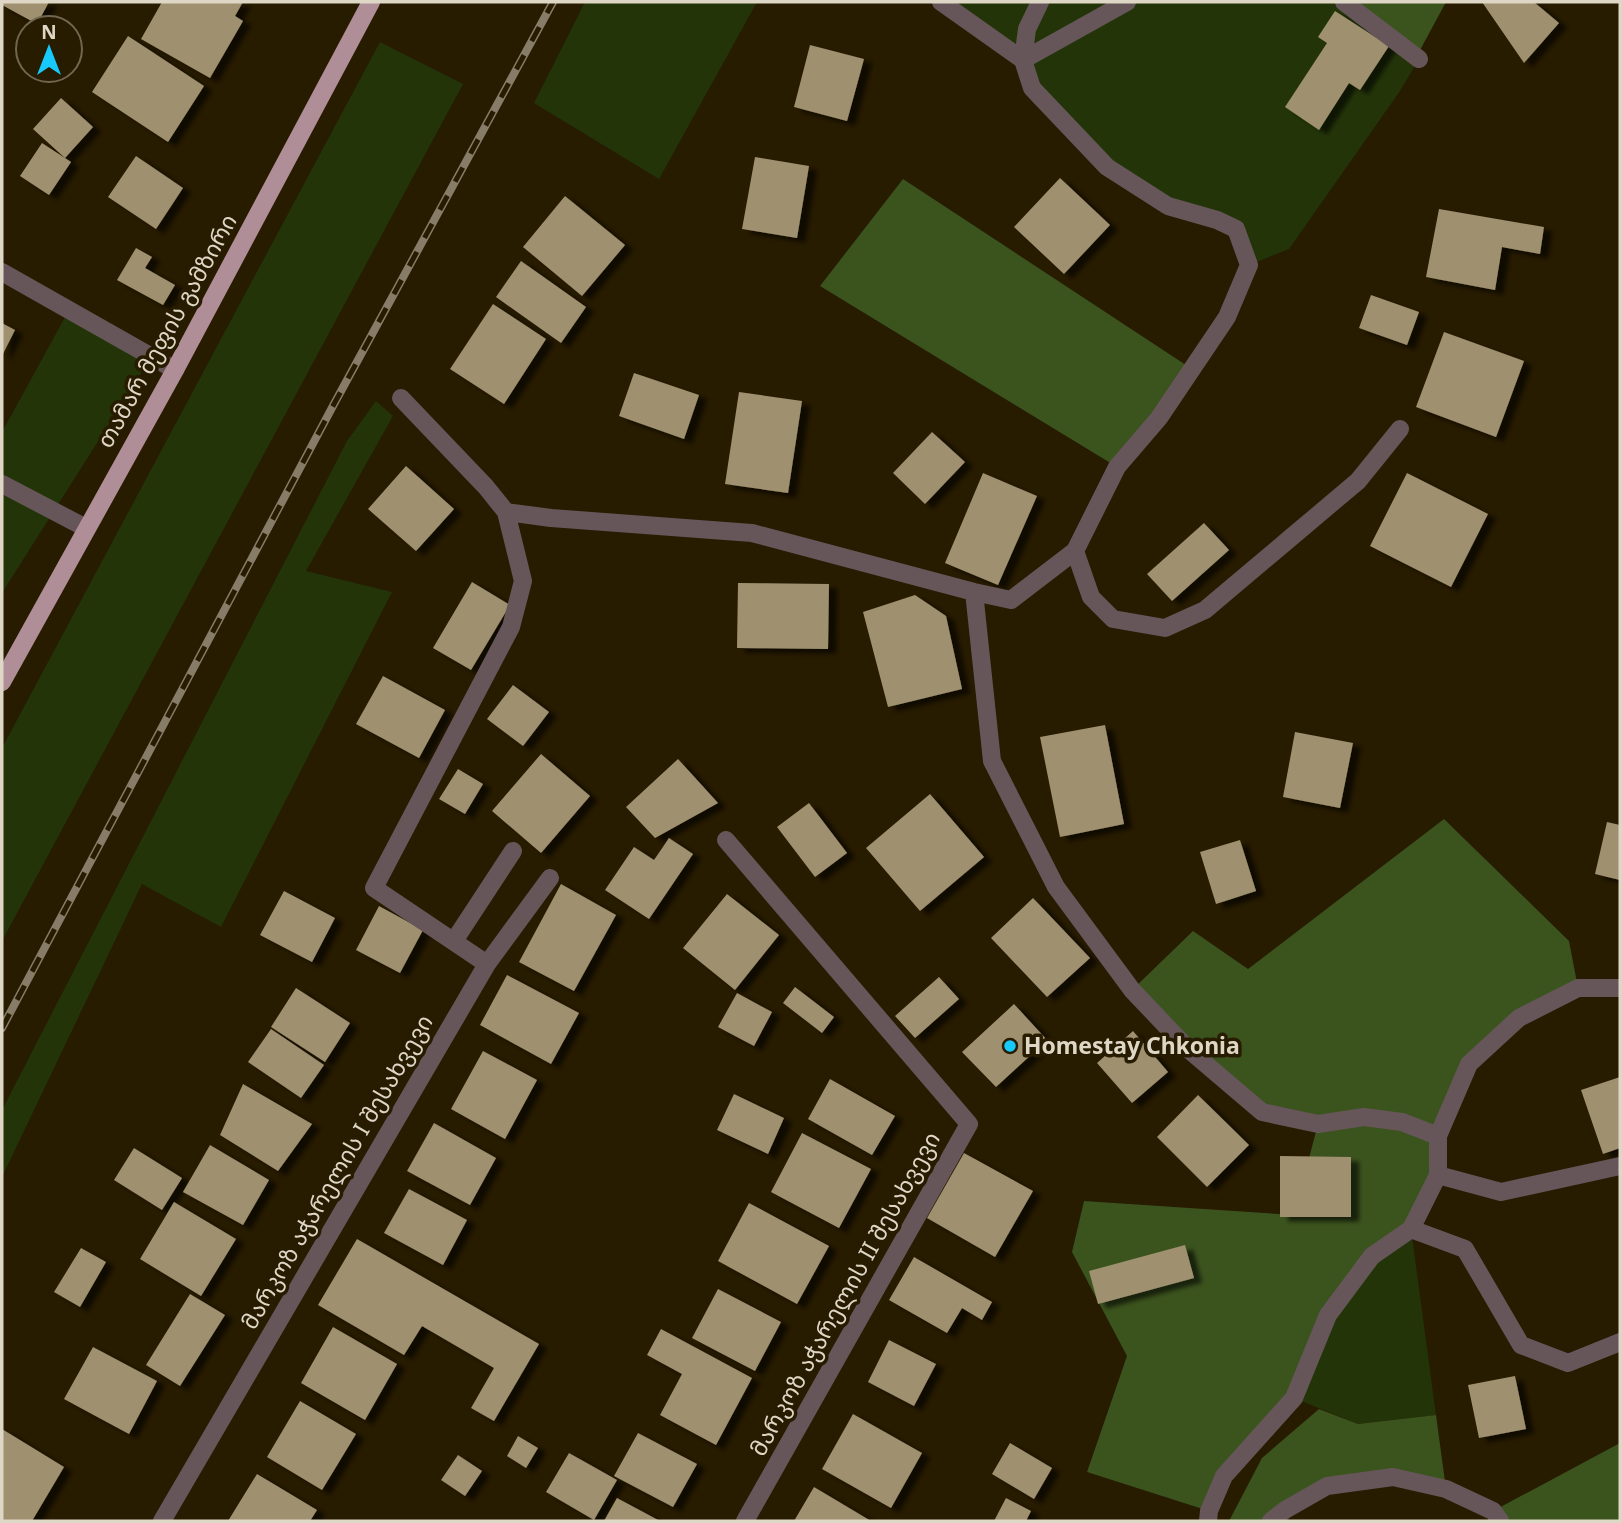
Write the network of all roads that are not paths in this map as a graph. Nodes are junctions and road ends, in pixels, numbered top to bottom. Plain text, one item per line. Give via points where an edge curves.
1 (370, 2) edge
2 (941, 2) edge
3 (1040, 2) edge
4 (1127, 2) edge
5 (1344, 2) edge
6 (1419, 59) dead end
7 (1023, 60) junction
8 (2, 272) edge
9 (175, 370) junction
10 (401, 398) dead end
11 (1400, 429) dead end
12 (2, 484) edge
13 (506, 512) junction
14 (86, 528) junction
15 (1075, 551) junction
16 (974, 593) junction
17 (2, 682) edge
18 (726, 840) dead end
19 (513, 851) dead end
20 (550, 878) dead end
21 (454, 942) junction
22 (487, 964) junction
23 (1620, 988) edge
24 (1438, 1136) junction
25 (1620, 1166) edge
26 (1438, 1175) junction
27 (1411, 1229) junction
28 (1620, 1342) edge
29 (162, 1521) edge
30 (745, 1521) edge
31 (1208, 1521) edge
32 (1271, 1521) edge
33 (1500, 1521) edge

1 - 9 main road, თამარ მეფის გამზირი
2 - 7 street
3 - 7 street via 1027,29
4 - 7 street
5 - 6 street
7 - 15 street via 1032,88 1107,167 1168,206 1236,229 1249,265 1227,317 1159,418 1117,467
8 - 9 street
9 - 14 main road, თამარ მეფის გამზირი
10 - 13 street
11 - 15 street via 1358,481 1205,610 1165,628 1113,619 1091,597
12 - 14 street
13 - 16 street via 752,533
13 - 21 street via 523,581 511,627 374,888
14 - 17 main road, თამარ მეფის გამზირი
15 - 16 street via 1011,600
16 - 24 street via 992,761 1056,887 1132,990 1188,1049 1262,1112 1318,1124 1364,1116 1402,1122
18 - 30 street, მარკოზ აჭარელის II შესახვევი via 969,1124
19 - 21 street
20 - 22 street, მარკოზ აჭარელის I შესახვევი
21 - 22 street
22 - 29 street, მარკოზ აჭარელის I შესახვევი
23 - 24 street via 1578,988 1518,1018 1469,1063
24 - 26 street
25 - 26 street via 1501,1192
26 - 27 street
27 - 28 street via 1465,1249 1521,1345 1568,1363
27 - 31 street via 1372,1256 1328,1315 1294,1398 1224,1476
32 - 33 street via 1326,1486 1393,1477 1446,1489 1493,1511

